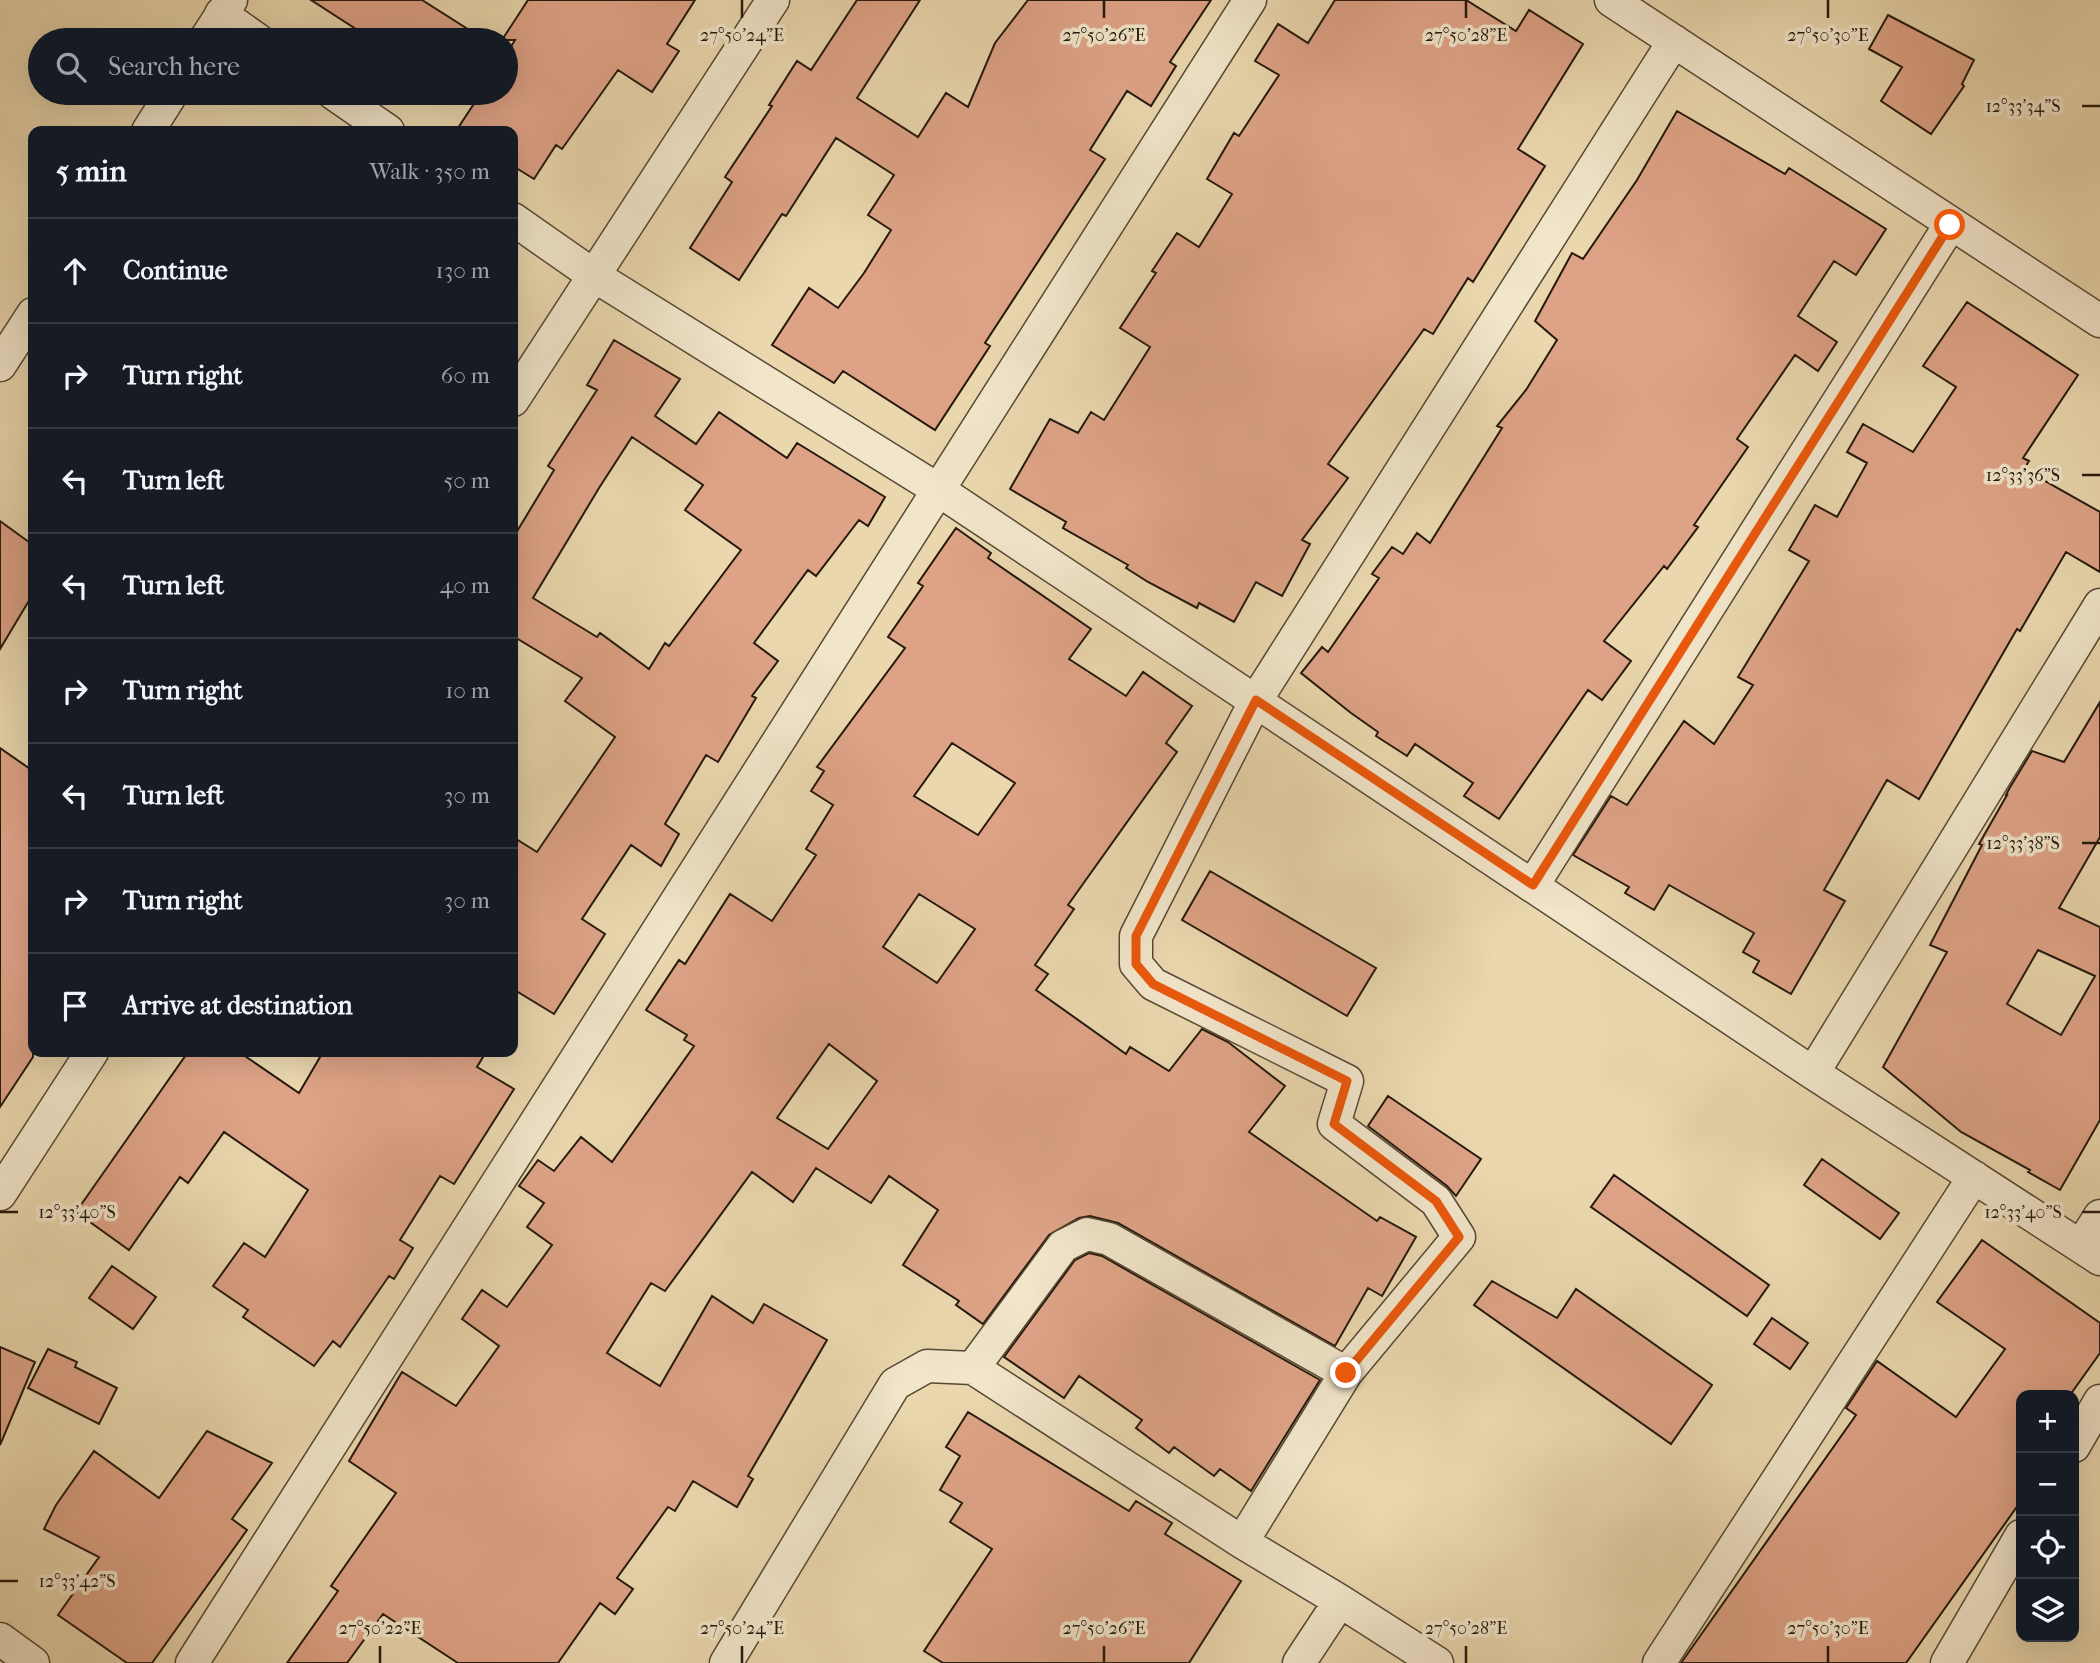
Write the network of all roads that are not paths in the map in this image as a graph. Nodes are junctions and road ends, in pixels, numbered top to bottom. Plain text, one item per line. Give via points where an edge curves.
1 (773, 0) edge
2 (1250, 0) edge
3 (1611, 0) edge
4 (219, 18) edge
5 (237, 28) edge
6 (1674, 41) junction
7 (164, 105) edge
8 (350, 105) edge
9 (151, 126) edge
10 (381, 126) edge
11 (518, 222) edge
12 (1950, 225) junction
13 (593, 275) junction
14 (2100, 321) edge
15 (28, 322) edge
16 (0, 365) edge
17 (518, 392) edge
18 (937, 489) junction
19 (2100, 605) edge
20 (1256, 700) junction
21 (1533, 885) junction
22 (89, 1057) edge
23 (1813, 1073) junction
24 (1974, 1177) junction
25 (0, 1194) edge
26 (2100, 1216) edge
27 (2090, 1252) edge
28 (973, 1368) junction
29 (1346, 1373) junction
30 (2100, 1401) edge
31 (2079, 1437) edge
32 (1242, 1542) junction
33 (2016, 1545) edge
34 (1340, 1601) junction
35 (0, 1639) edge
36 (33, 1663) edge
37 (192, 1663) edge
38 (726, 1663) edge
39 (1300, 1663) edge
40 (1437, 1663) edge
41 (1659, 1663) edge
42 (1947, 1663) edge

1 - 13 street
2 - 18 street
3 - 6 street
4 - 5 street
6 - 12 street
6 - 20 street
7 - 9 street
8 - 10 street
11 - 13 street
12 - 14 street
12 - 21 street
13 - 17 street
13 - 18 street
15 - 16 street
18 - 20 street
18 - 37 street
19 - 23 street
20 - 21 street
20 - 29 street via 1136,936 1136,964 1153,984 1347,1081 1334,1124 1436,1201 1459,1237
21 - 23 street
22 - 25 street
23 - 24 street
24 - 27 street
24 - 41 street
26 - 27 street
28 - 29 street via 1063,1246 1087,1234 1110,1239
28 - 32 street
28 - 38 street via 927,1366 895,1384
29 - 32 street
30 - 31 street
32 - 34 street
33 - 42 street
34 - 39 street
34 - 40 street
35 - 36 street

